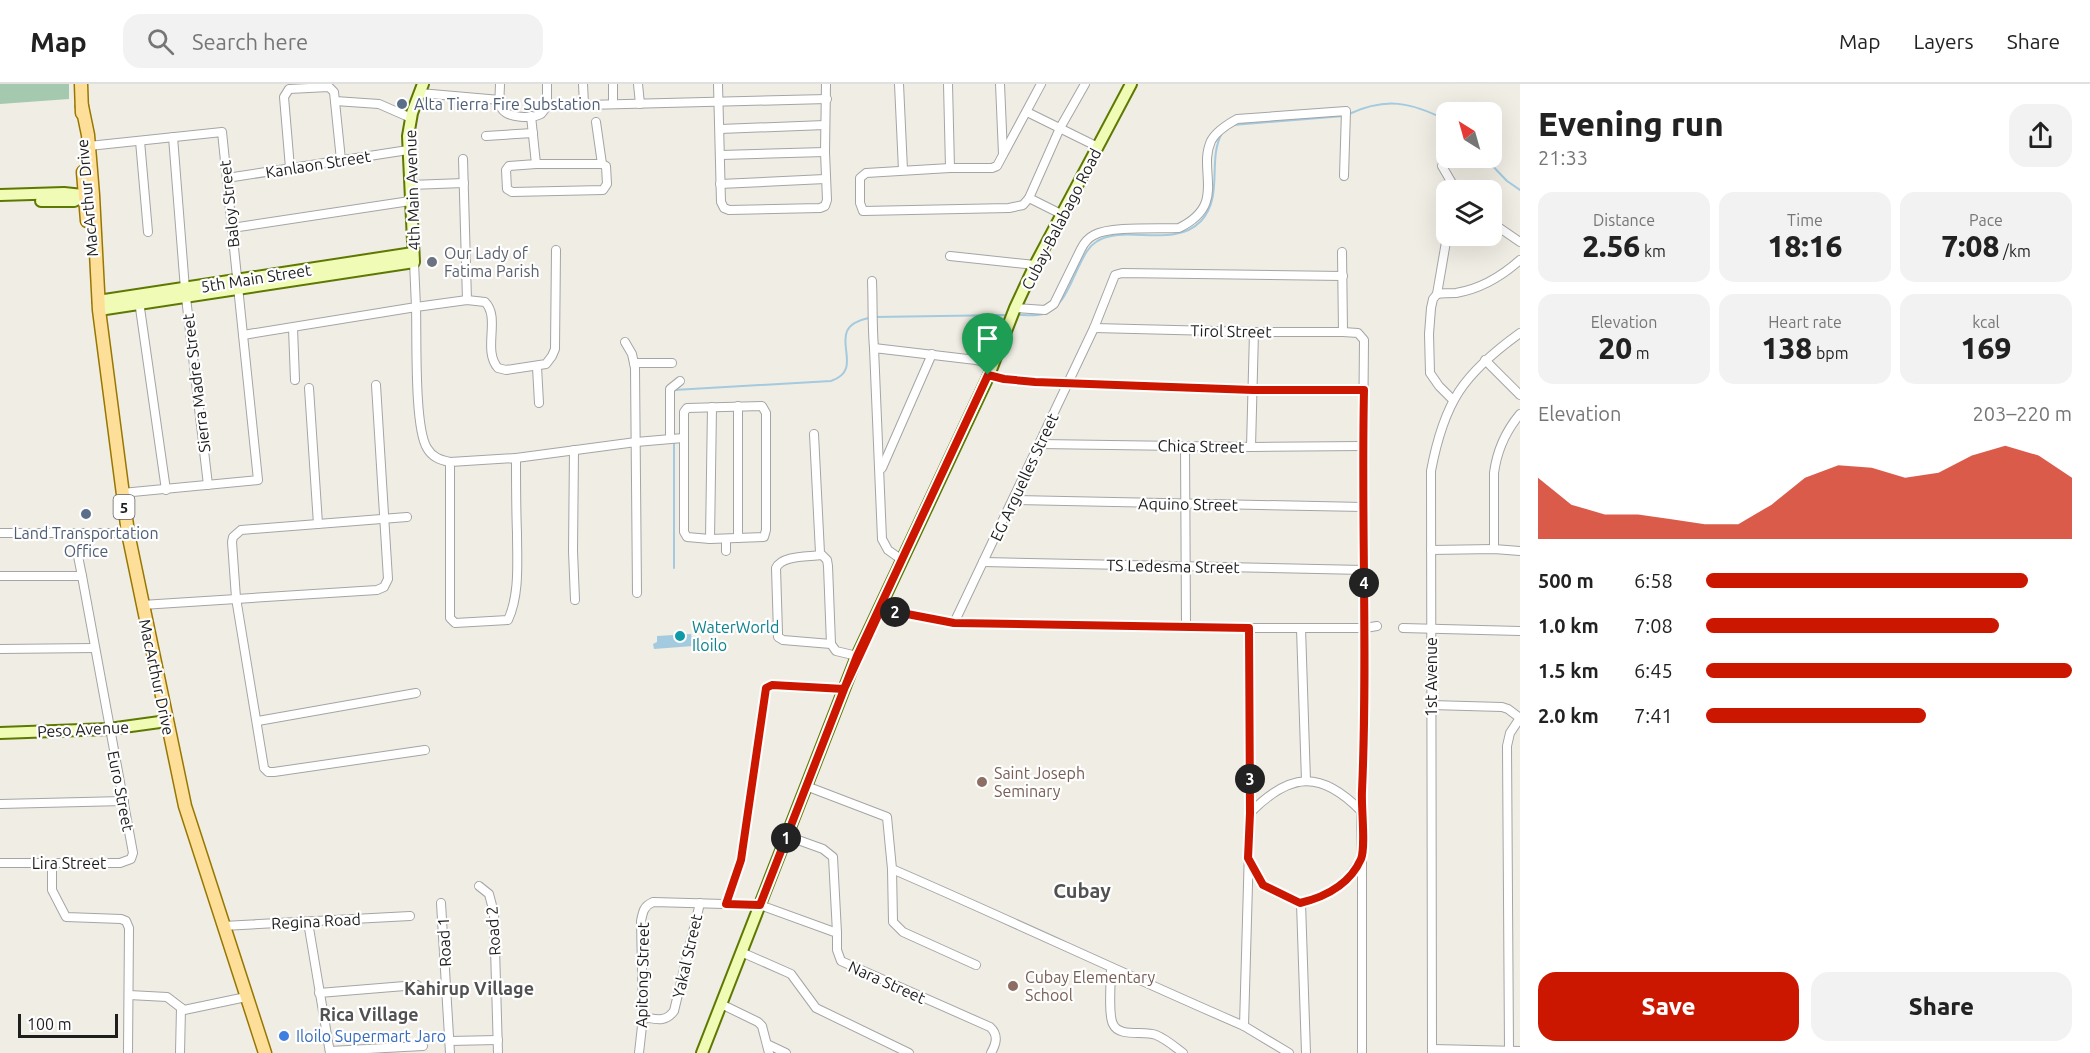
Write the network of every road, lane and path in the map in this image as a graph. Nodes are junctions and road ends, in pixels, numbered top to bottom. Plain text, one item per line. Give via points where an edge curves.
1 (81, 84) edge
2 (500, 84) edge
3 (547, 84) edge
4 (584, 84) edge
5 (613, 84) edge
6 (638, 84) edge
7 (718, 84) edge
8 (826, 84) edge
9 (899, 84) edge
10 (948, 84) edge
11 (1000, 84) edge
12 (1041, 84) edge
13 (1085, 84) edge
14 (1131, 84) edge
15 (421, 89) edge
16 (827, 99) junction
17 (500, 100) junction
18 (335, 101) junction
19 (719, 101) junction
20 (584, 104) junction
21 (613, 104) junction
22 (640, 104) junction
23 (82, 106) junction
24 (547, 106) junction
25 (1027, 112) junction
26 (531, 116) junction
27 (411, 118) junction
28 (596, 122) dead end
29 (825, 125) junction
30 (1060, 128) junction
31 (720, 129) junction
32 (533, 133) junction
33 (486, 136) dead end
34 (173, 137) junction
35 (140, 141) junction
36 (89, 146) junction
37 (1098, 147) junction
38 (408, 150) junction
39 (825, 152) junction
40 (721, 155) junction
41 (1003, 156) junction
42 (463, 159) dead end
43 (341, 160) junction
44 (536, 164) junction
45 (602, 164) junction
46 (290, 168) junction
47 (950, 168) junction
48 (903, 170) junction
49 (1344, 176) dead end
50 (227, 178) junction
51 (825, 179) junction
52 (464, 183) junction
53 (720, 184) junction
54 (410, 185) junction
55 (89, 196) junction
56 (0, 197) edge
57 (1029, 198) junction
58 (410, 201) junction
59 (1063, 215) junction
60 (232, 228) junction
61 (1502, 230) edge
62 (148, 232) dead end
63 (1520, 242) edge
64 (1445, 246) edge
65 (556, 250) dead end
66 (1342, 252) dead end
67 (950, 256) dead end
68 (414, 258) junction
69 (1520, 260) edge
70 (1035, 266) junction
71 (1343, 276) junction
72 (872, 281) dead end
73 (237, 285) junction
74 (186, 294) junction
75 (1437, 294) junction
76 (139, 300) junction
77 (467, 300) junction
78 (98, 301) junction
79 (416, 307) junction
80 (1012, 316) junction
81 (293, 328) junction
82 (1094, 328) junction
83 (1254, 332) junction
84 (1343, 332) junction
85 (1520, 333) edge
86 (243, 335) junction
87 (625, 342) dead end
88 (874, 348) junction
89 (932, 354) junction
90 (1485, 360) junction
91 (634, 363) junction
92 (672, 363) dead end
93 (537, 367) junction
94 (991, 370) junction
95 (295, 380) dead end
96 (680, 381) dead end
97 (1068, 383) junction
98 (376, 385) dead end
99 (309, 388) dead end
100 (1253, 390) junction
101 (1364, 390) junction
102 (1520, 395) edge
103 (1453, 400) junction
104 (539, 404) dead end
105 (738, 406) junction
106 (712, 407) junction
107 (1520, 414) edge
108 (814, 434) dead end
109 (676, 438) junction
110 (636, 442) junction
111 (1040, 444) junction
112 (1185, 446) junction
113 (1363, 446) junction
114 (1251, 447) junction
115 (574, 450) junction
116 (516, 458) junction
117 (450, 462) junction
118 (881, 471) junction
119 (208, 485) junction
120 (166, 490) junction
121 (122, 493) junction
122 (1013, 500) junction
123 (1184, 504) junction
124 (1364, 507) junction
125 (407, 517) dead end
126 (383, 518) junction
127 (318, 524) junction
128 (128, 532) junction
129 (0, 533) edge
130 (738, 538) junction
131 (710, 539) junction
132 (726, 539) junction
133 (1494, 549) junction
134 (1431, 550) junction
135 (1520, 551) edge
136 (726, 552) dead end
137 (821, 555) junction
138 (78, 556) dead end
139 (902, 560) junction
140 (983, 562) junction
141 (1184, 566) junction
142 (1364, 570) junction
143 (0, 576) edge
144 (82, 576) junction
145 (637, 593) dead end
146 (236, 598) junction
147 (575, 600) dead end
148 (142, 605) junction
149 (881, 609) junction
150 (954, 623) junction
151 (1186, 626) junction
152 (1377, 626) dead end
153 (1249, 628) junction
154 (1301, 628) junction
155 (1365, 628) junction
156 (1403, 628) dead end
157 (1431, 629) junction
158 (1520, 631) edge
159 (831, 644) junction
160 (95, 648) junction
161 (0, 649) edge
162 (857, 656) junction
163 (844, 689) junction
164 (416, 693) dead end
165 (1431, 705) junction
166 (1520, 718) edge
167 (167, 721) junction
168 (258, 721) junction
169 (109, 729) junction
170 (0, 733) edge
171 (425, 750) dead end
172 (1306, 781) junction
173 (807, 786) junction
174 (124, 801) junction
175 (0, 804) edge
176 (1361, 812) junction
177 (1250, 813) junction
178 (787, 836) junction
179 (134, 852) joint
180 (1248, 858) junction
181 (1362, 858) junction
182 (0, 863) edge
183 (52, 863) junction
184 (892, 869) junction
185 (479, 886) dead end
186 (441, 903) dead end
187 (700, 903) junction
188 (1300, 903) junction
189 (726, 904) junction
190 (760, 905) junction
191 (410, 915) dead end
192 (308, 922) junction
193 (223, 926) junction
194 (837, 933) junction
195 (741, 952) junction
196 (976, 966) dead end
197 (1111, 968) junction
198 (417, 985) dead end
199 (319, 993) junction
200 (129, 995) junction
201 (246, 997) junction
202 (721, 1004) junction
203 (181, 1008) junction
204 (643, 1017) junction
205 (1244, 1026) junction
206 (498, 1040) junction
207 (449, 1041) junction
208 (767, 1044) junction
209 (423, 1046) dead end
210 (1509, 1050) junction
211 (1432, 1051) edge
212 (1520, 1051) edge
213 (330, 1052) edge
214 (128, 1053) edge
215 (180, 1053) edge
216 (265, 1053) edge
217 (450, 1053) edge
218 (498, 1053) edge
219 (639, 1053) edge
220 (702, 1053) edge
221 (769, 1053) edge
222 (786, 1053) edge
223 (909, 1053) edge
224 (992, 1053) edge
225 (1183, 1053) edge
226 (1289, 1053) edge
227 (1306, 1053) edge
228 (1362, 1053) edge

1 - 23 main road, MacArthur Drive / 5
2 - 17 street
3 - 24 street
4 - 20 street
5 - 21 street
6 - 22 street
7 - 19 street
8 - 16 street
9 - 48 street
10 - 47 street
11 - 41 street
12 - 25 street
13 - 30 street
14 - 37 main road, Cubay-Balabago Road
15 - 17 street
15 - 27 main road, 4th Main Avenue
16 - 19 street
16 - 29 street
17 - 26 street via 505,112
18 - 27 street via 379,104
18 - 43 street
18 - 46 street via 329,87 286,92
19 - 22 street
19 - 31 street
20 - 21 street
20 - 24 street
21 - 22 street
23 - 36 main road, MacArthur Drive / 5
23 - 55 main road, MacArthur Drive / 5
24 - 26 street via 541,114
25 - 30 street
25 - 41 street
26 - 32 street
27 - 38 main road, 4th Main Avenue
28 - 45 street
29 - 31 street
29 - 39 street
30 - 37 street
30 - 57 street
31 - 40 street
32 - 33 street
32 - 44 street
34 - 35 street, Baloy Street
34 - 50 street, Baloy Street via 222,132
34 - 74 street, Sierra Madre Street
35 - 36 street, Baloy Street
35 - 62 street
36 - 55 main road, MacArthur Drive / 5
37 - 59 main road, Cubay-Balabago Road
38 - 43 street, Kanlaon Street
38 - 54 main road, 4th Main Avenue
39 - 40 street
39 - 51 street
40 - 53 street
41 - 47 street via 992,168
42 - 52 street
43 - 46 street, Kanlaon Street
44 - 45 street
44 - 45 street via 509,166 507,189 603,190 607,184 606,166
46 - 50 street, Kanlaon Street
47 - 48 street
48 - 57 street via 862,175 863,211 1009,208 1023,205
49 - 80 street via 1346,111 1243,118 1229,123 1211,141 1207,198 1189,223 1179,228 1108,230 1094,235 1085,242 1050,308
50 - 60 street, Baloy Street
51 - 53 street
51 - 53 street via 826,204 820,208 726,209 722,206
52 - 54 street
52 - 77 street
54 - 58 main road, 4th Main Avenue
55 - 56 main road via 64,193
55 - 78 main road, MacArthur Drive / 5 via 89,242
57 - 59 street
58 - 60 street
58 - 68 main road, 4th Main Avenue
59 - 70 main road, Cubay-Balabago Road
60 - 73 street, Baloy Street
61 - 63 street
64 - 75 street
65 - 93 street via 555,349 548,363
66 - 71 street
67 - 70 street
68 - 73 main road, 5th Main Street
68 - 79 street
69 - 75 street via 1478,288
70 - 80 main road, Cubay-Balabago Road
71 - 82 street, EG Arguelles Street via 1119,273
71 - 84 street
72 - 88 street
73 - 74 main road, 5th Main Street
73 - 86 street, Baloy Street
74 - 76 main road, 5th Main Street
74 - 119 street, Sierra Madre Street
75 - 103 street via 1431,308 1429,366 1434,380
76 - 78 main road, 5th Main Street
76 - 120 street
77 - 79 street
77 - 93 street via 489,305 491,358 498,368
78 - 121 main road, MacArthur Drive / 5
79 - 81 street
79 - 117 street via 420,430 432,455
80 - 94 main road, Cubay-Balabago Road
81 - 86 street
81 - 95 street
82 - 83 street, Tirol Street
82 - 97 street, EG Arguelles Street
83 - 84 street, Tirol Street
83 - 100 street
84 - 101 street, Tirol Street via 1358,333 1364,340
85 - 90 street, 1st Avenue
86 - 119 street, Baloy Street via 258,480
87 - 91 street
88 - 89 street
88 - 118 street
89 - 94 street via 976,360
89 - 118 street
90 - 102 street
90 - 103 street, 1st Avenue
91 - 92 street
91 - 110 street
93 - 104 street
94 - 97 street via 1004,379
94 - 139 main road, Cubay-Balabago Road
96 - 109 street via 670,389
97 - 100 street
97 - 111 street, EG Arguelles Street
98 - 126 street
99 - 127 street
100 - 101 street
100 - 114 street
101 - 113 street
103 - 134 street, 1st Avenue via 1437,441 1431,471
105 - 106 street
105 - 130 street
105 - 130 street via 761,405 766,413 766,530 762,538
106 - 109 street via 685,409
106 - 131 street
107 - 133 street via 1504,436 1496,462
108 - 137 street
109 - 110 street
109 - 131 street via 684,532 687,537
110 - 115 street
110 - 145 street
111 - 112 street, Chica Street
111 - 122 street, EG Arguelles Street
112 - 114 street, Chica Street
112 - 123 street
113 - 114 street, Chica Street
113 - 124 street
115 - 116 street
115 - 147 street
116 - 117 street
116 - 117 street via 515,587 511,613 503,621 455,623 450,618
118 - 139 street via 883,544
119 - 120 street
120 - 121 street
121 - 128 main road, MacArthur Drive / 5
122 - 123 street, Aquino Street
122 - 140 street, EG Arguelles Street
123 - 124 street, Aquino Street
123 - 141 street
124 - 142 street
125 - 126 street
126 - 127 street
126 - 146 street via 388,579 384,587
127 - 146 street via 236,533 232,542
128 - 129 street
128 - 148 main road, MacArthur Drive / 5
130 - 132 street
131 - 132 street
132 - 136 street
133 - 134 street
133 - 135 street
134 - 157 street, 1st Avenue
137 - 159 street via 828,566
137 - 159 street via 777,564 778,637
138 - 144 street, Euro Street
139 - 149 main road, Cubay-Balabago Road
140 - 141 street, TS Ledesma Street
140 - 150 street, EG Arguelles Street
141 - 142 street, TS Ledesma Street
141 - 151 street
142 - 155 street
143 - 144 street
144 - 160 street, Euro Street
146 - 148 street
146 - 168 street
148 - 167 main road, MacArthur Drive / 5
149 - 150 street
149 - 162 main road, Cubay-Balabago Road
150 - 151 street
151 - 153 street
152 - 155 street
153 - 154 street
153 - 177 street
154 - 155 street
154 - 172 street
155 - 176 street
156 - 157 street
157 - 158 street
157 - 165 street, 1st Avenue
159 - 162 street via 836,651
160 - 161 street
160 - 169 street, Euro Street
162 - 163 main road, Cubay-Balabago Road
163 - 173 main road, Cubay-Balabago Road
163 - 189 street via 772,685 766,688 741,860
164 - 168 street
165 - 166 street via 1502,707
165 - 211 street, 1st Avenue
166 - 210 street via 1507,746
167 - 169 main road, Peso Avenue
167 - 193 main road, MacArthur Drive / 5 via 185,806
168 - 171 street via 262,762 268,772
169 - 170 main road, Peso Avenue
169 - 174 street, Euro Street
172 - 176 street via 1334,787
172 - 177 street via 1282,787
173 - 178 main road, Cubay-Balabago Road
173 - 184 street via 887,817
174 - 175 street
174 - 179 street, Euro Street
176 - 181 street
177 - 180 street
178 - 190 main road, Cubay-Balabago Road
178 - 194 street, Nara Street via 823,849 833,857
179 - 183 street, Lira Street via 131,859 120,863
180 - 188 street via 1263,885
180 - 205 street
181 - 188 street via 1344,883 1321,897
181 - 228 street
182 - 183 street, Lira Street
183 - 200 street via 52,890 66,917 126,921
184 - 196 street via 892,922 896,928
184 - 197 street
185 - 206 street, Road 2 via 489,894 494,913
186 - 207 street, Road 1
187 - 189 street
187 - 204 street, Yakal Street via 674,1011 664,1020
187 - 204 street, Apitong Street via 647,904 641,921
188 - 227 street
189 - 190 street
190 - 194 street
190 - 195 main road, Cubay-Balabago Road
191 - 192 street, Regina Road
192 - 193 street, Regina Road
192 - 199 street
193 - 201 main road, MacArthur Drive / 5
194 - 224 street, Nara Street via 838,956 847,965 990,1028 996,1038
195 - 202 main road, Cubay-Balabago Road
195 - 223 street via 791,974 816,1008
197 - 205 street
197 - 225 street via 1111,1017 1115,1027 1119,1031 1158,1036
198 - 199 street
199 - 213 street
200 - 203 street via 167,997
200 - 214 street
201 - 203 street via 188,1010
201 - 216 main road, MacArthur Drive / 5
202 - 208 street via 758,1022
202 - 220 main road, Cubay-Balabago Road
203 - 215 street
204 - 219 street, Apitong Street
205 - 226 street
206 - 207 street
206 - 218 street, Road 2
207 - 217 street, Road 1
208 - 221 street
208 - 222 street
209 - 213 street
210 - 211 street
210 - 212 street

